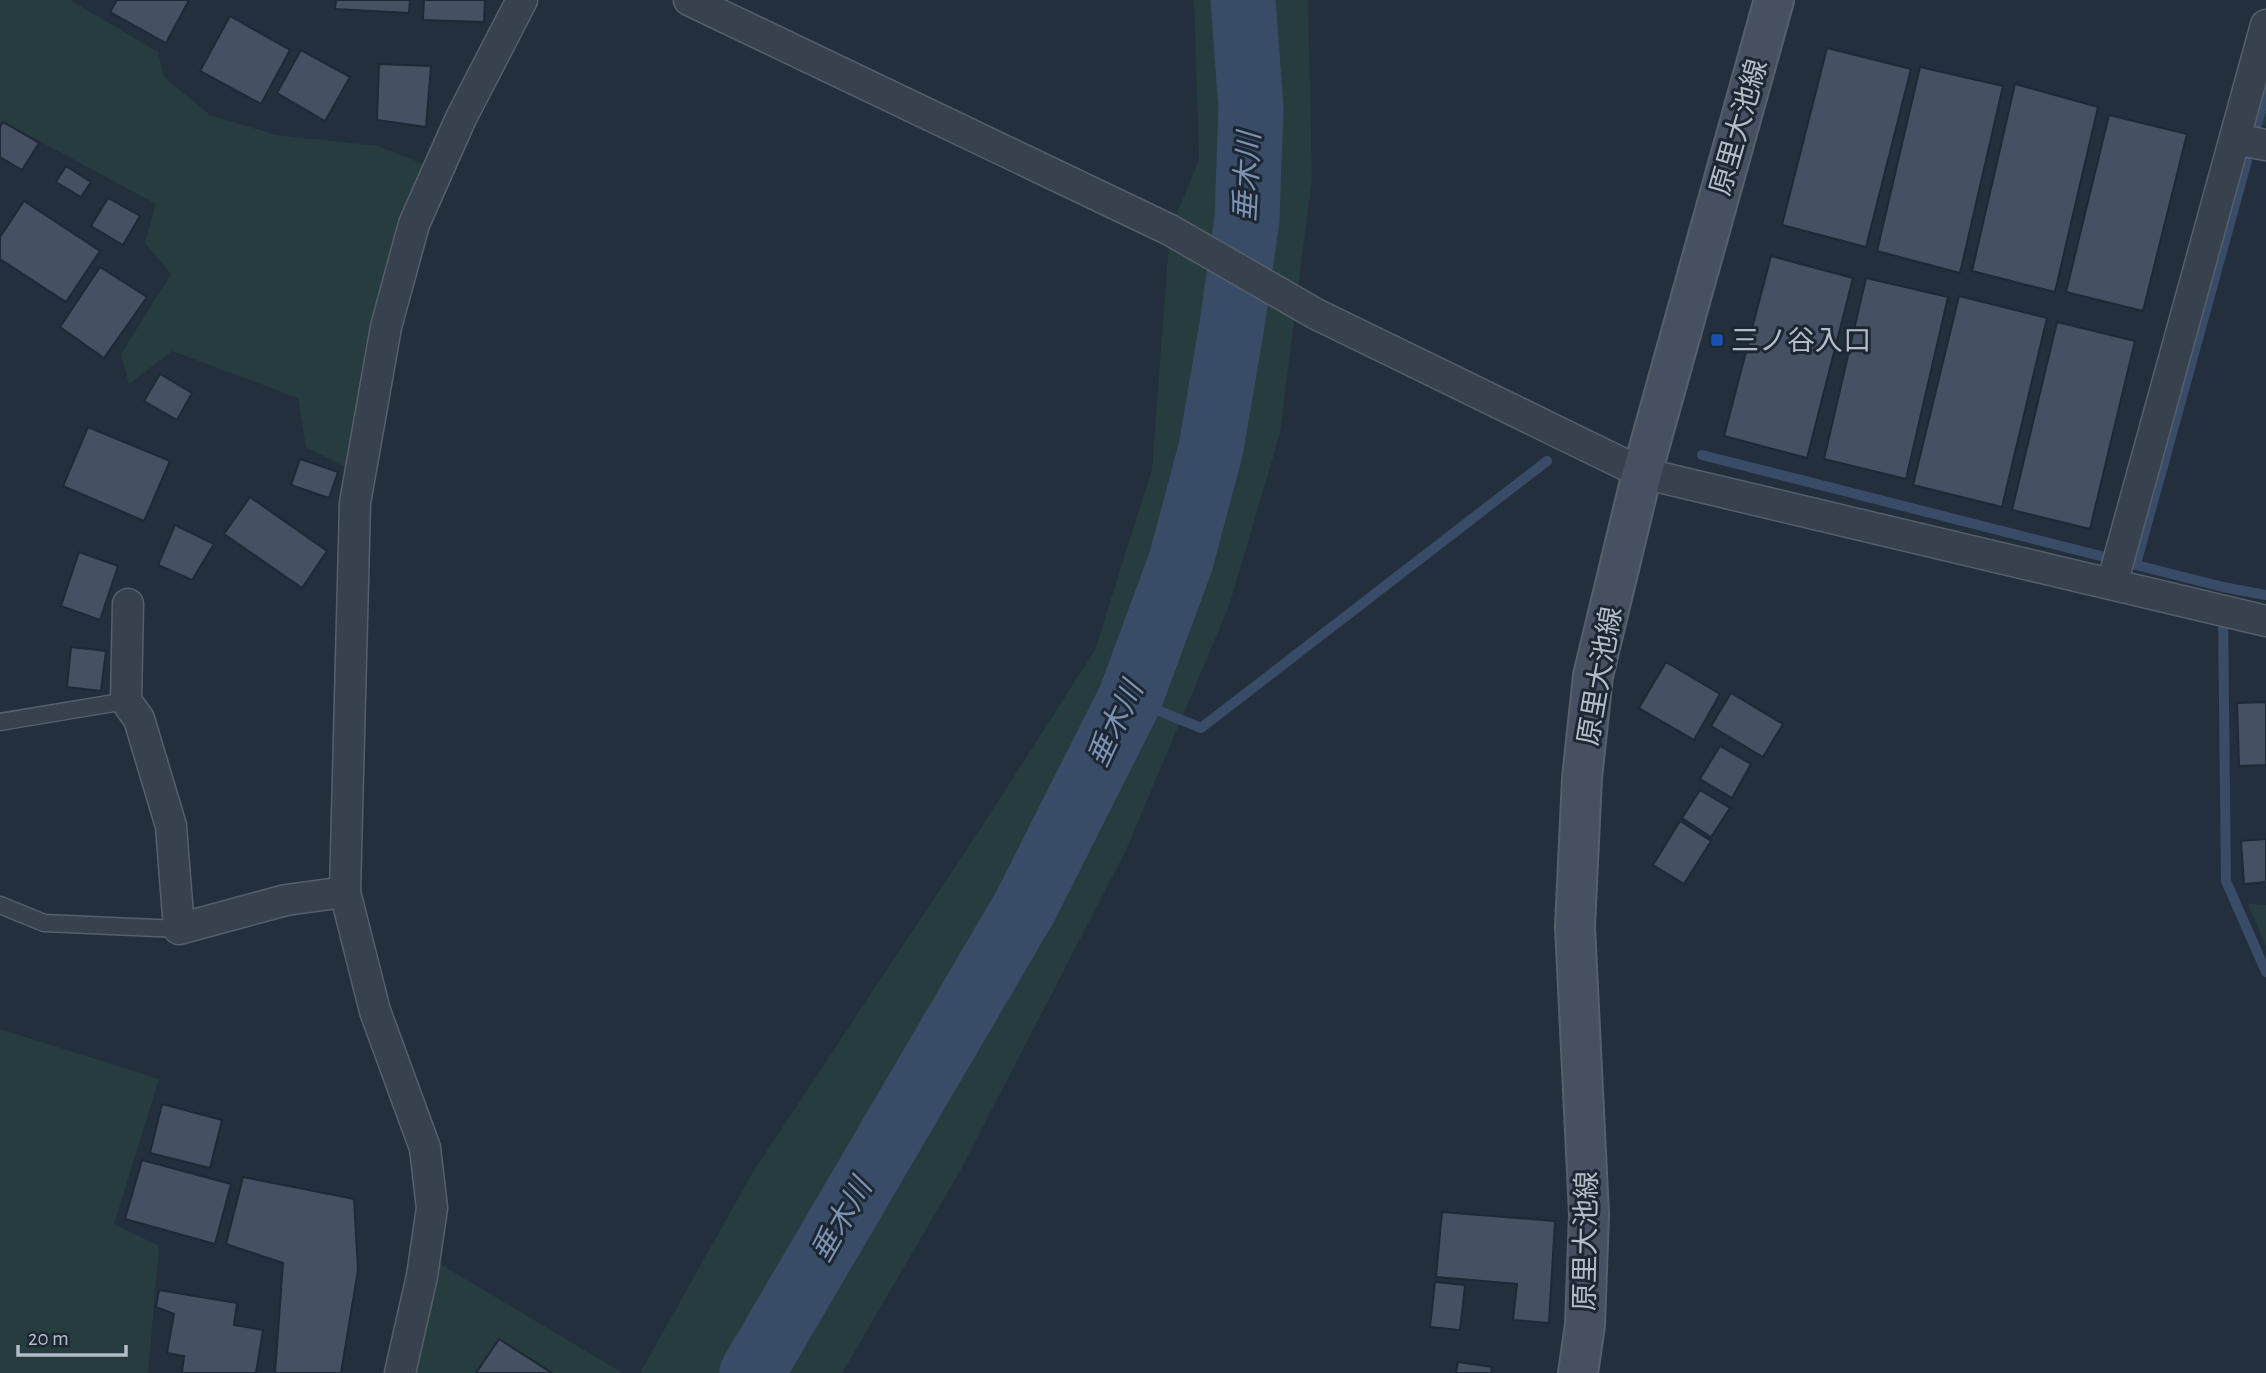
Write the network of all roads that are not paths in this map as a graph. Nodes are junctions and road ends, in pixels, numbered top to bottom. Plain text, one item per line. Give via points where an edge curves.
1 (522, 0) edge
2 (689, 0) edge
3 (1773, 0) edge
4 (2266, 25) edge
5 (2235, 139) junction
6 (2266, 145) edge
7 (1642, 473) junction
8 (2112, 584) junction
9 (128, 604) dead end
10 (2266, 621) edge
11 (126, 701) junction
12 (0, 722) edge
13 (345, 892) junction
14 (0, 905) edge
15 (179, 929) junction
16 (400, 1373) edge
17 (1578, 1373) edge

1 - 13 street via 461,118 414,224 386,327 355,503
2 - 7 street via 1170,230 1316,314
3 - 7 main road, 原里大池線
4 - 5 street
5 - 6 street
5 - 8 street
7 - 8 street
7 - 17 main road, 原里大池線 via 1593,676 1582,778 1575,926 1589,1214
8 - 10 street
9 - 11 street
11 - 12 lane
11 - 15 street via 139,719 171,826
13 - 15 street via 286,900
13 - 16 street via 374,1011 425,1148 432,1208
14 - 15 lane via 44,923

